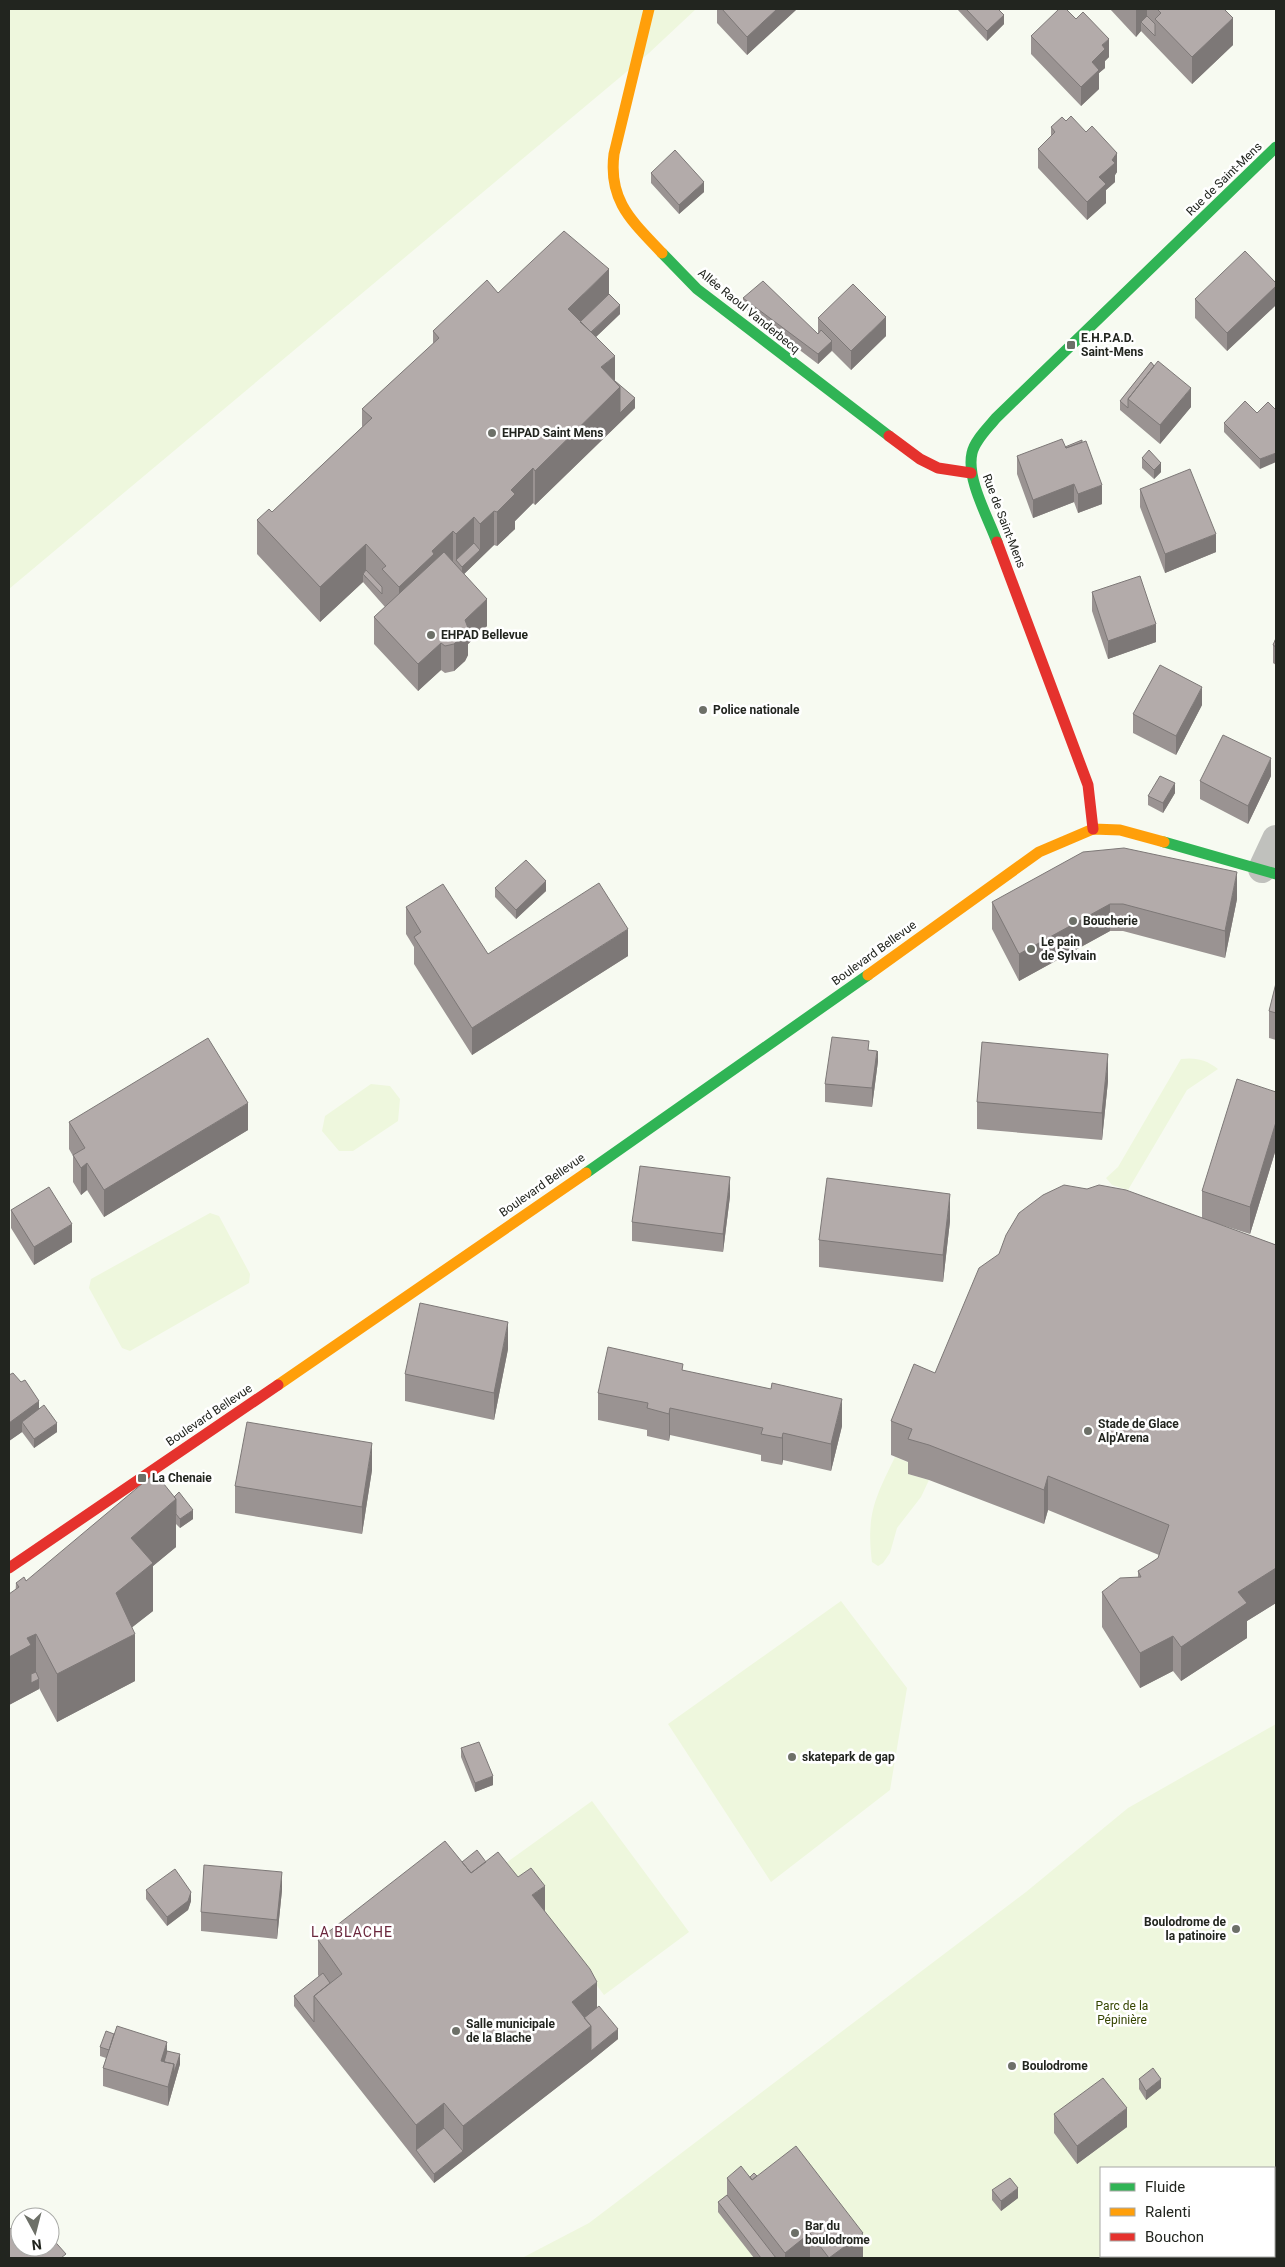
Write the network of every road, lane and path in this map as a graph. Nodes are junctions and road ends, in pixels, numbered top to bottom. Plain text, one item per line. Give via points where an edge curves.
1 (649, 9) edge
2 (1276, 147) edge
3 (971, 473) junction
4 (1093, 829) junction
5 (1276, 839) edge
6 (1269, 872) edge
7 (9, 1568) edge

1 - 3 street, Allée Raoul Vanderbecq via 614,154 612,171 621,205 697,289 799,369 920,459 938,468
2 - 3 street, Rue de Saint-Mens via 996,418 980,436 972,452
3 - 4 street, Rue de Saint-Mens via 1088,785
4 - 6 street via 1120,830
4 - 7 street, Boulevard Bellevue via 1039,852 783,1036
5 - 6 street

